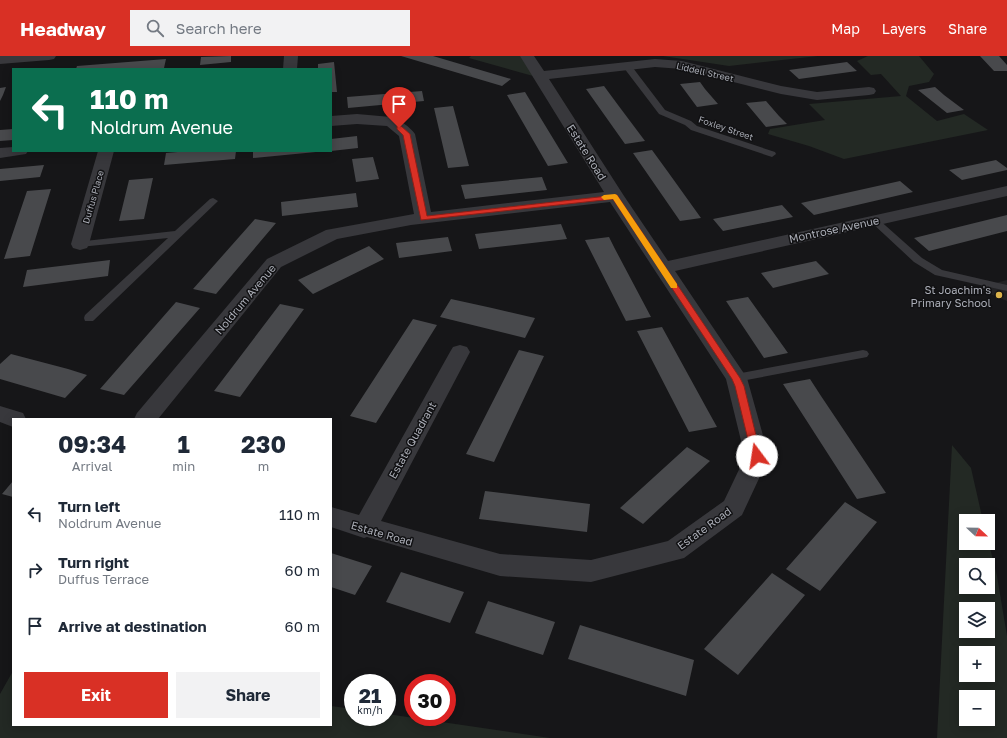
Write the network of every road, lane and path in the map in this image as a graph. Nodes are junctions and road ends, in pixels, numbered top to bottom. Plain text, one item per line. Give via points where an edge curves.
1 (49, 56) edge
2 (291, 56) edge
3 (527, 56) edge
4 (0, 60) edge
5 (627, 66) junction
6 (290, 68) edge
7 (539, 76) junction
8 (869, 90) dead end
9 (332, 121) edge
10 (12, 152) edge
11 (106, 152) edge
12 (0, 153) edge
13 (772, 154) dead end
14 (1007, 191) edge
15 (615, 196) junction
16 (213, 200) dead end
17 (424, 219) junction
18 (874, 220) junction
19 (178, 234) junction
20 (80, 244) joint
21 (662, 268) junction
22 (1007, 288) edge
23 (90, 318) dead end
24 (460, 352) dead end
25 (863, 354) dead end
26 (736, 378) junction
27 (0, 414) edge
28 (12, 418) edge
29 (146, 418) edge
30 (332, 518) edge
31 (364, 528) junction

1 - 4 street
2 - 6 street
3 - 7 street, Estate Road
5 - 7 street, Liddell Street
5 - 8 street, Liddell Street via 655,63 682,65 781,90 817,96
5 - 13 lane, Foxley Street via 662,112 694,128
7 - 15 street, Estate Road
9 - 17 street via 357,119 391,122 406,134
10 - 12 street
11 - 20 street, Duffus Place
14 - 18 street, Montrose Avenue
15 - 17 street, Noldrum Avenue
15 - 21 street, Estate Road
16 - 19 lane
17 - 29 street, Noldrum Avenue via 332,234 274,263
18 - 21 street, Montrose Avenue
18 - 22 lane via 918,260 939,273
19 - 20 lane
19 - 23 lane
21 - 26 street, Estate Road
24 - 31 street, Estate Quadrant
25 - 26 lane
26 - 31 street, Estate Road via 757,456 733,508 675,550 591,571 500,565
27 - 28 street
30 - 31 street, Estate Road

